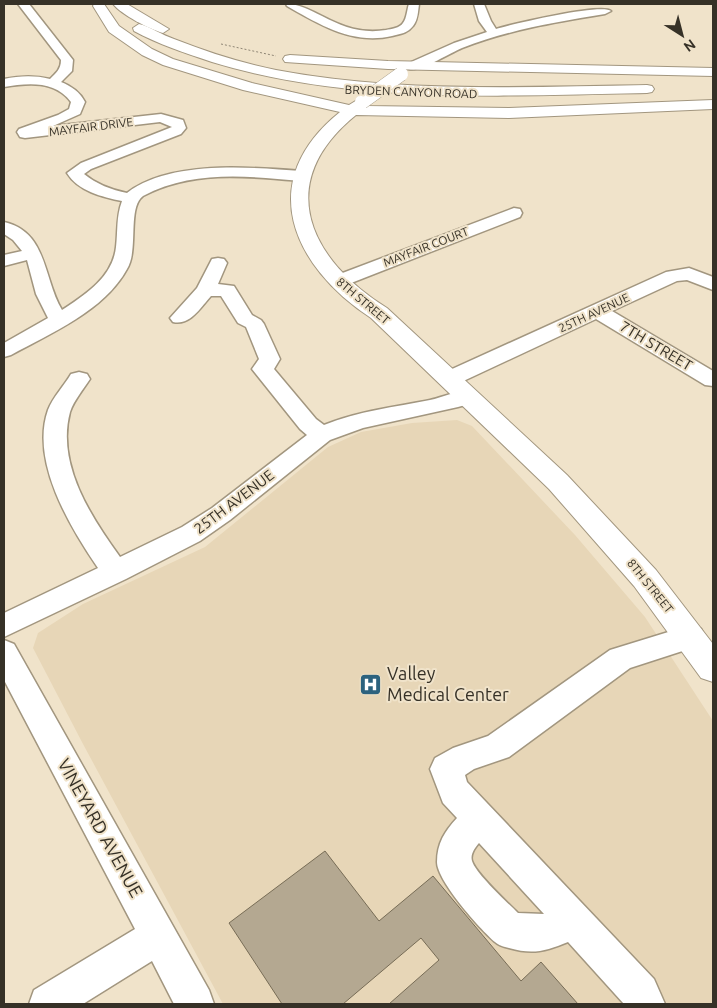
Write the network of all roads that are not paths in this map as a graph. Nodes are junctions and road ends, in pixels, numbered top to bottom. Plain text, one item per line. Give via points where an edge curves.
1 (23, 4) edge
2 (102, 4) edge
3 (119, 4) edge
4 (291, 4) edge
5 (414, 4) edge
6 (479, 4) edge
7 (605, 11) dead end
8 (494, 34) junction
9 (224, 46) road end
10 (281, 57) road end
11 (407, 70) junction
12 (713, 72) edge
13 (4, 83) edge
14 (52, 83) junction
15 (663, 89) dead end
16 (713, 93) edge
17 (308, 101) junction
18 (713, 104) edge
19 (357, 106) junction
20 (323, 137) junction
21 (302, 176) junction
22 (131, 198) junction
23 (514, 213) dead end
24 (4, 227) edge
25 (33, 253) junction
26 (4, 261) edge
27 (218, 262) dead end
28 (339, 281) junction
29 (713, 284) edge
30 (206, 290) junction
31 (599, 312) junction
32 (180, 318) dead end
33 (59, 320) junction
34 (4, 351) edge
35 (79, 379) dead end
36 (450, 379) junction
37 (713, 380) edge
38 (468, 397) junction
39 (322, 435) junction
40 (116, 572) junction
41 (4, 626) edge
42 (691, 637) junction
43 (4, 652) edge
44 (713, 668) edge
45 (478, 818) junction
46 (574, 921) junction
47 (158, 936) junction
48 (48, 1004) edge
49 (194, 1004) edge
50 (645, 1004) edge

1 - 14 street via 67,60 65,72
2 - 15 main road, BRYDEN CANYON ROAD via 143,30 186,48 240,66 322,82 422,90
2 - 16 main road, BRYDEN CANYON ROAD via 133,33 176,52 233,69 317,86 421,95
2 - 17 main road via 114,29 168,62 215,78
3 - 9 main road via 160,28
4 - 5 street via 337,29 367,36 406,27
6 - 8 street
7 - 8 street, 8TH STREET
8 - 11 street, 8TH STREET via 457,45
10 - 11 main road
11 - 12 main road
11 - 19 main road, 8TH STREET, bridge
13 - 14 street via 37,79
14 - 22 street, MAYFAIR DRIVE via 76,98 75,111 25,134 161,118 178,123 176,131 75,172 80,180
17 - 19 main road
17 - 20 main road via 320,105 327,113
18 - 19 main road via 509,113
19 - 20 main road, 8TH STREET
20 - 21 main road, 8TH STREET via 307,161
21 - 22 street via 233,172 201,174 152,186
21 - 28 main road, 8TH STREET via 299,215 316,252
22 - 33 street via 124,223 125,253 117,272 97,293
23 - 28 street, MAYFAIR COURT
24 - 25 street
25 - 26 street
25 - 33 street via 47,302
27 - 30 street
28 - 36 main road, 8TH STREET
29 - 31 street, 25TH AVENUE via 689,274 673,276
30 - 32 street
30 - 39 street via 228,290 245,319 254,324 270,359 263,369 308,424
31 - 36 street, 25TH AVENUE
31 - 37 street, 7TH STREET
33 - 34 street
35 - 40 street via 59,411 54,435 56,458 65,486 98,547
36 - 38 main road, 8TH STREET
38 - 39 street, 25TH AVENUE via 422,410 360,420
38 - 42 main road, 8TH STREET via 558,482 645,578
39 - 40 street, 25TH AVENUE via 221,514
40 - 41 street, 25TH AVENUE
42 - 44 main road, 8TH STREET
42 - 45 street via 620,659 498,747 464,758 446,768 455,792
43 - 47 street, VINEYARD AVENUE
45 - 46 street
45 - 46 street via 456,845 454,864 473,891 509,930 541,934
46 - 50 street via 640,993
47 - 48 street
47 - 49 street, VINEYARD AVENUE

